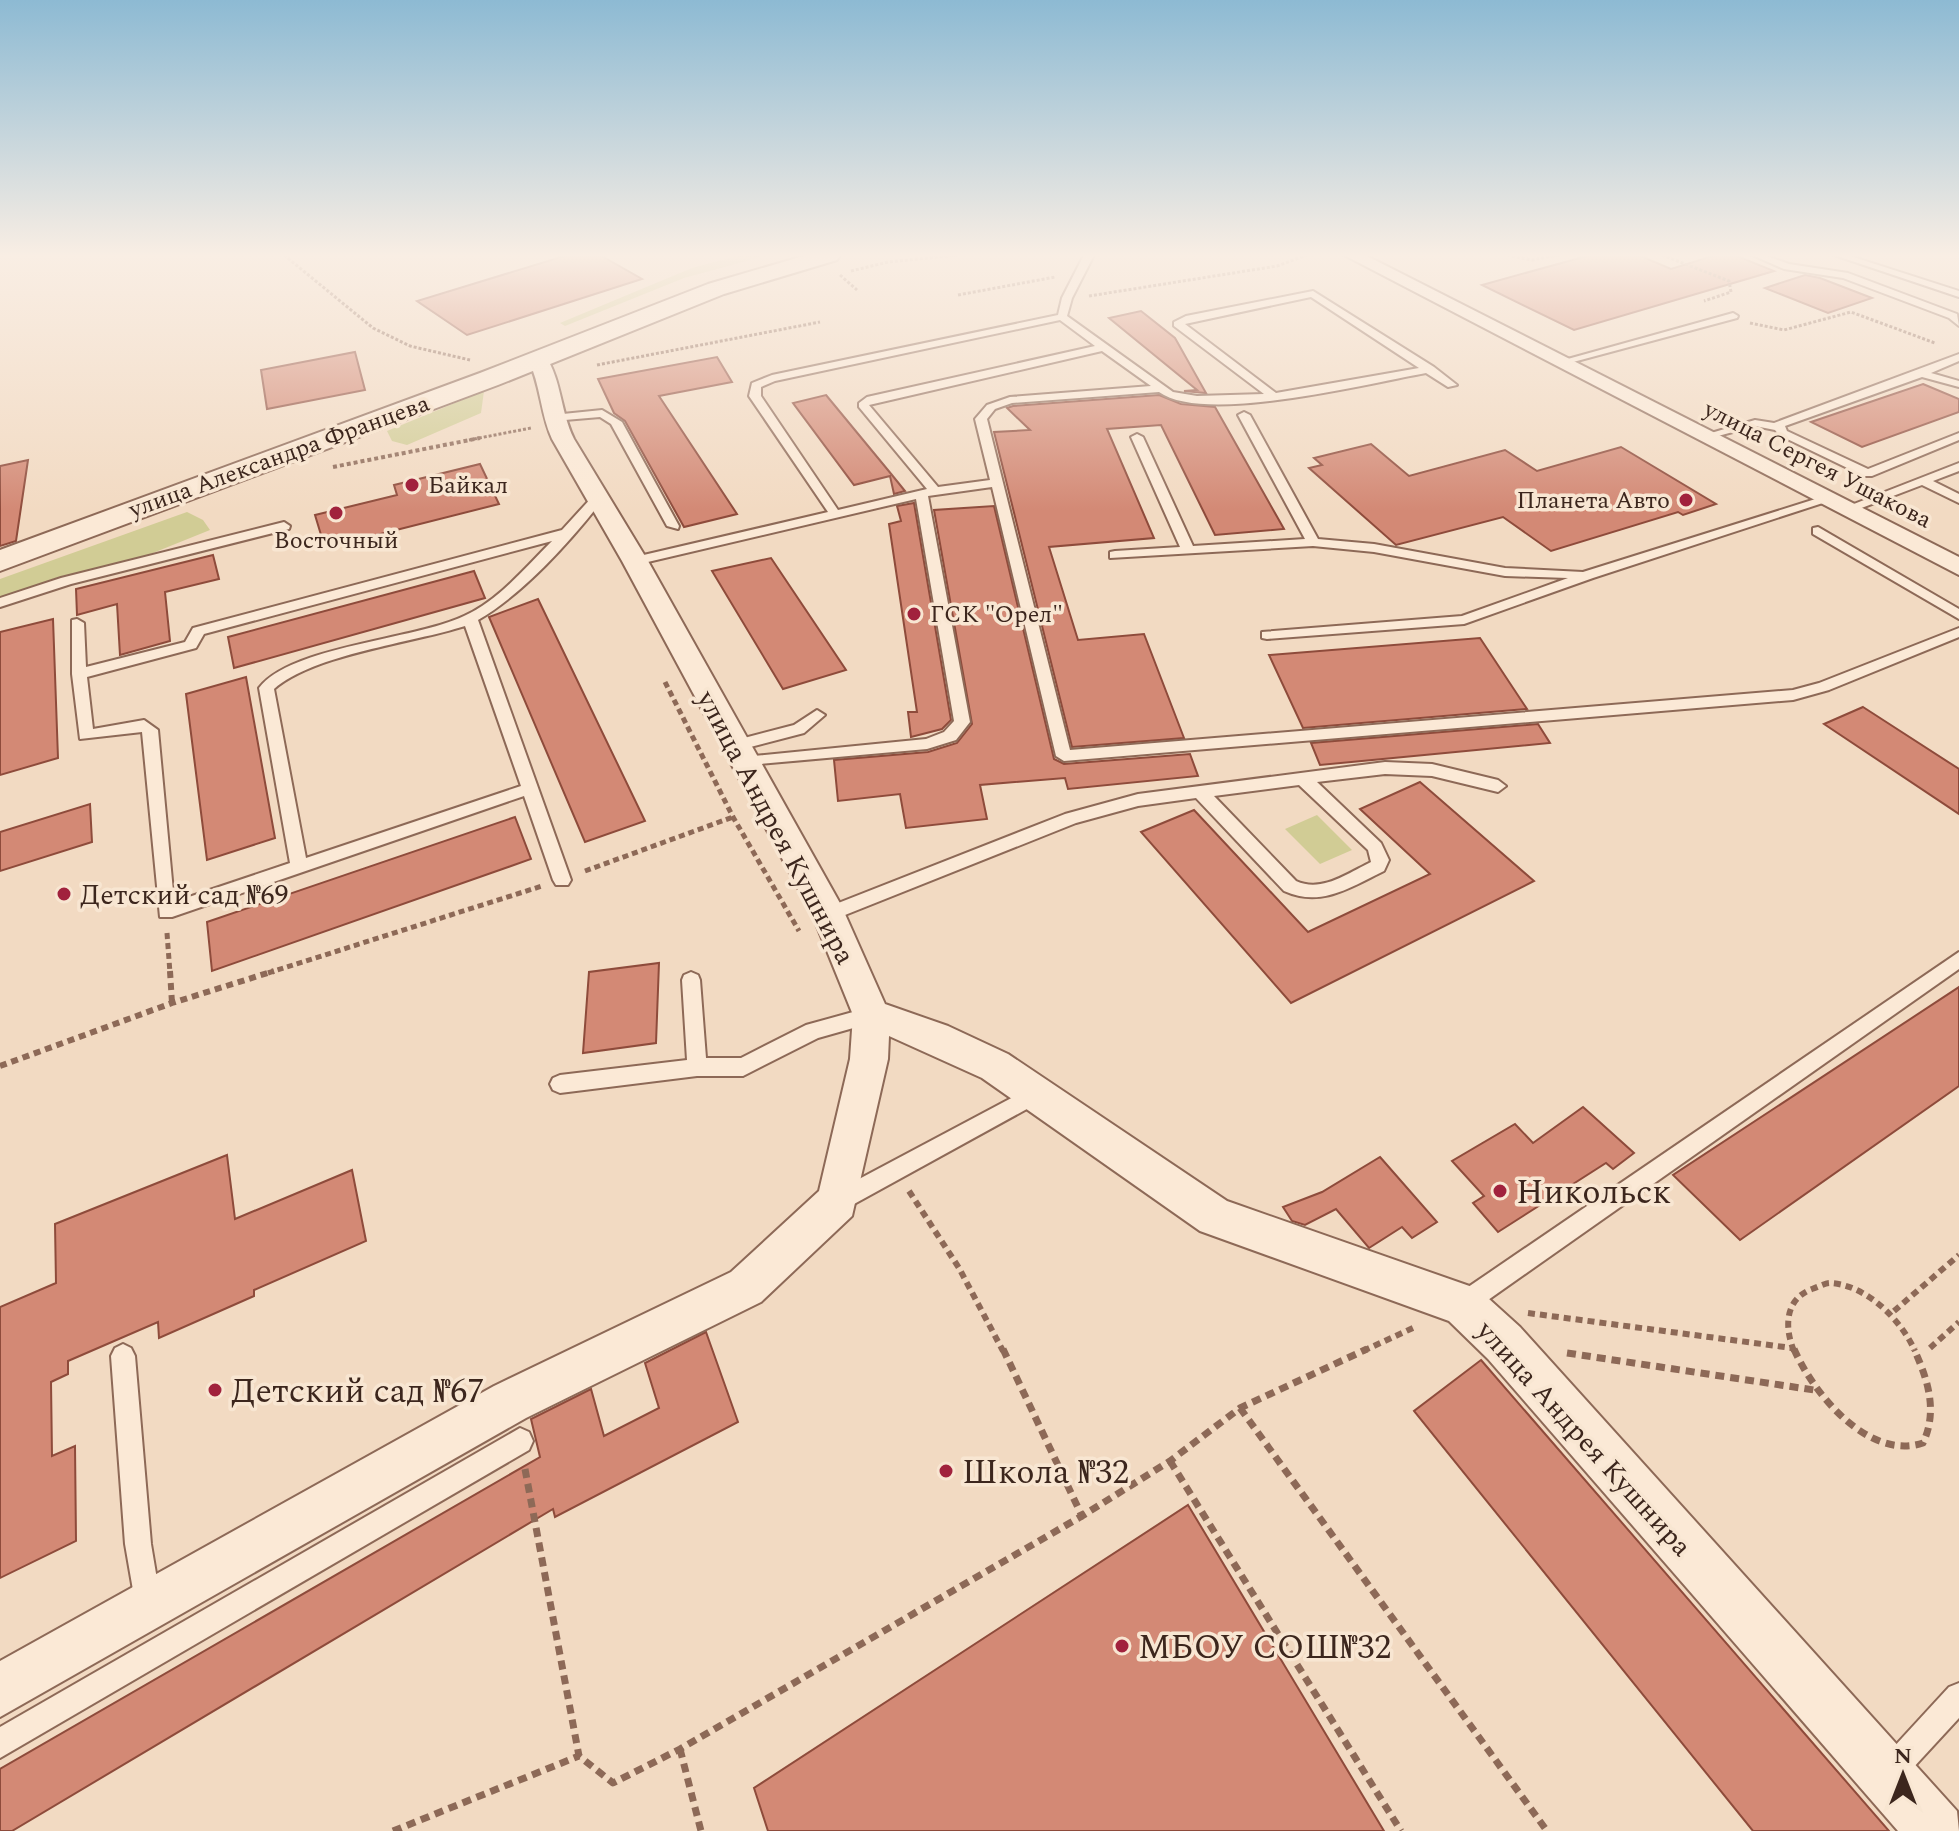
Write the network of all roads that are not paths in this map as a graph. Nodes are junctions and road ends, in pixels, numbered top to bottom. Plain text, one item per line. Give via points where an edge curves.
1 (603, 340) edge
2 (951, 340) edge
3 (1095, 340) edge
4 (1200, 340) edge
5 (1385, 340) edge
6 (1520, 340) edge
7 (1641, 340) edge
8 (1104, 347) junction
9 (1959, 357) edge
10 (1562, 362) junction
11 (542, 368) junction
12 (1430, 369) junction
13 (1921, 374) junction
14 (1959, 384) edge
15 (1452, 385) dead end
16 (1157, 389) junction
17 (1273, 396) junction
18 (1244, 415) dead end
19 (553, 418) junction
20 (1779, 427) junction
21 (1707, 436) junction
22 (1959, 436) edge
23 (1137, 437) dead end
24 (1959, 467) edge
25 (1923, 481) junction
26 (995, 483) junction
27 (928, 492) junction
28 (598, 498) junction
29 (1959, 499) edge
30 (1838, 504) junction
31 (835, 514) junction
32 (284, 526) dead end
33 (673, 526) dead end
34 (1818, 531) dead end
35 (567, 533) junction
36 (1313, 542) junction
37 (1187, 548) junction
38 (1115, 555) dead end
39 (0, 561) edge
40 (635, 561) junction
41 (1959, 567) edge
42 (1588, 575) junction
43 (0, 603) edge
44 (1959, 615) edge
45 (470, 619) junction
46 (77, 623) dead end
47 (1959, 632) edge
48 (1267, 635) dead end
49 (79, 674) junction
50 (817, 715) dead end
51 (739, 754) junction
52 (1302, 778) junction
53 (1498, 786) dead end
54 (528, 789) junction
55 (1199, 791) junction
56 (299, 866) junction
57 (562, 880) road end
58 (829, 914) junction
59 (1959, 959) edge
60 (691, 980) dead end
61 (871, 1015) junction
62 (697, 1067) junction
63 (560, 1084) dead end
64 (1038, 1093) junction
65 (837, 1202) junction
66 (1463, 1304) junction
67 (123, 1356) dead end
68 (520, 1441) road end
69 (147, 1604) junction
70 (0, 1690) edge
71 (1959, 1697) edge
72 (0, 1743) edge
73 (1886, 1777) junction
74 (1937, 1831) edge

1 - 11 street, улица Александра Францева
2 - 31 lane via 756,385 755,396
3 - 8 lane
4 - 17 lane
5 - 12 lane
6 - 10 street, улица Сергея Ушакова
7 - 10 lane
8 - 16 lane
8 - 27 lane via 867,400 863,405
9 - 13 lane
10 - 21 street, улица Сергея Ушакова
11 - 19 street, улица Андрея Кушнира
11 - 39 street, улица Александра Францева
12 - 15 lane
12 - 17 lane
13 - 14 lane
13 - 20 lane
16 - 17 lane via 1189,400
16 - 26 lane via 1010,400 991,407 981,419
18 - 36 lane
19 - 28 street, улица Андрея Кушнира
19 - 33 lane via 602,413 616,422
20 - 21 lane via 1755,423
20 - 22 lane via 1868,473
21 - 30 street, улица Сергея Ушакова
23 - 37 lane
24 - 25 lane
25 - 29 lane
25 - 30 lane
26 - 27 lane
26 - 47 lane via 1064,756 1793,695
27 - 31 lane
27 - 51 lane via 962,722 950,736 927,744
28 - 35 lane
28 - 40 street, улица Андрея Кушнира
30 - 41 street, улица Сергея Ушакова
30 - 42 lane
31 - 40 lane
32 - 43 lane
34 - 44 lane
35 - 45 lane
35 - 49 lane via 198,631 191,645
36 - 37 lane
36 - 42 lane via 1505,572
37 - 38 lane
40 - 51 street, улица Андрея Кушнира
42 - 48 lane via 1464,620
45 - 54 lane
45 - 56 lane via 270,681 266,688
46 - 49 lane
49 - 56 lane via 86,735 144,725 150,730 166,912
50 - 51 lane via 799,729
51 - 58 street, улица Андрея Кушнира
52 - 53 lane via 1400,767
52 - 55 lane
52 - 55 lane via 1375,847 1378,866 1308,894 1290,886
54 - 56 lane
54 - 57 lane
55 - 58 lane via 1095,811
58 - 61 street, улица Андрея Кушнира
59 - 66 lane
60 - 62 lane
61 - 62 lane via 813,1031 743,1067
61 - 64 street, улица Андрея Кушнира via 947,1042
61 - 65 street via 869,1059
62 - 63 lane
64 - 65 lane
64 - 66 street, улица Андрея Кушнира via 1215,1217
65 - 69 street via 746,1287 510,1402
66 - 73 street, улица Андрея Кушнира via 1504,1343
67 - 69 lane
68 - 72 lane
69 - 70 street
71 - 73 lane
73 - 74 street, улица Андрея Кушнира

